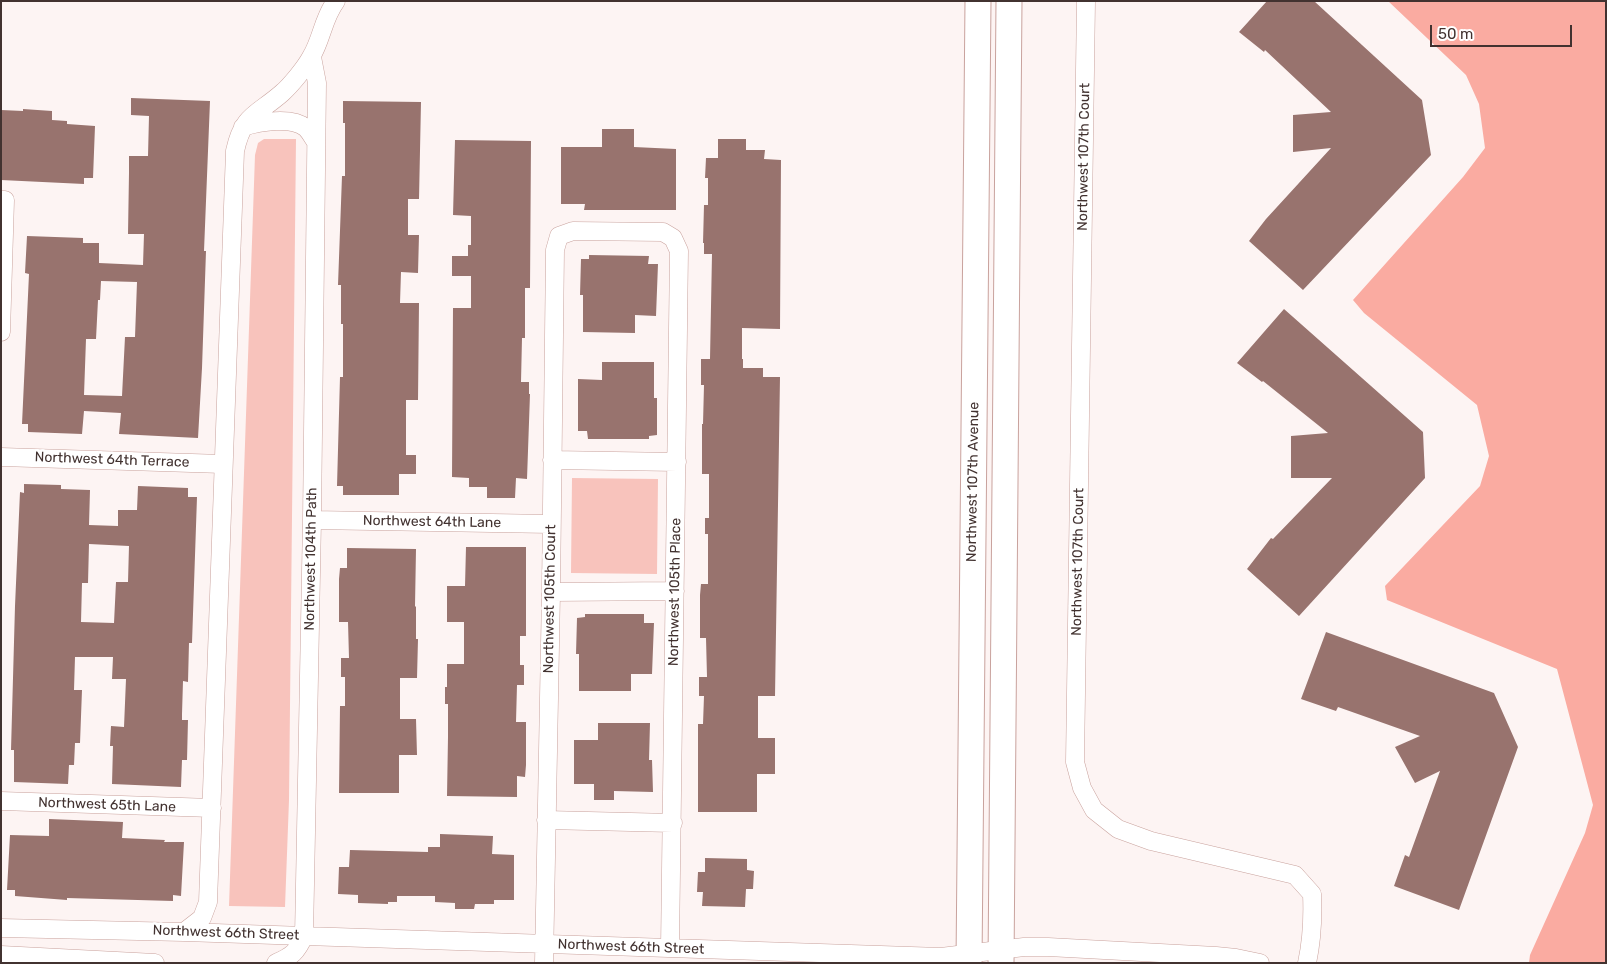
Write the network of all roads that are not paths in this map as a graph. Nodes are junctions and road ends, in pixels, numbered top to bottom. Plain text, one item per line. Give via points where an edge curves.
1 (336, 1) edge
2 (978, 1) edge
3 (1009, 1) edge
4 (1086, 1) edge
5 (312, 57) junction
6 (243, 127) junction
7 (316, 142) junction
8 (3, 200) edge
9 (673, 238) joint
10 (1, 332) edge
11 (1, 457) edge
12 (552, 460) junction
13 (677, 462) junction
14 (223, 464) junction
15 (312, 520) junction
16 (551, 524) junction
17 (551, 592) junction
18 (675, 592) junction
19 (1, 802) edge
20 (212, 808) junction
21 (546, 820) junction
22 (673, 823) junction
23 (1, 928) edge
24 (184, 932) junction
25 (304, 936) junction
26 (545, 944) junction
27 (670, 948) junction
28 (1, 955) edge
29 (1001, 956) edge
30 (969, 959) edge
31 (1216, 959) edge
32 (155, 963) edge
33 (276, 963) edge
34 (544, 963) edge
35 (1260, 963) edge
36 (1307, 963) edge

1 - 5 street
2 - 30 main road, Northwest 107th Avenue
3 - 29 main road
4 - 36 street, Northwest 107th Court via 1075,762 1082,788 1094,810 1118,828 1151,841 1295,875 1312,894 1313,915
5 - 6 street via 283,92 253,114
5 - 7 street, Northwest 104th Path via 317,83
6 - 7 street via 261,121 293,122 306,128
6 - 14 street via 235,151
7 - 15 street, Northwest 104th Path
8 - 10 street
9 - 12 street, Northwest 105th Court via 663,232 573,231 559,236 554,250
9 - 13 street, Northwest 105th Place via 679,251
11 - 14 street, Northwest 64th Terrace
12 - 13 street
12 - 16 street, Northwest 105th Court
13 - 18 street, Northwest 105th Place
14 - 20 street
15 - 16 street, Northwest 64th Lane
15 - 25 street, Northwest 104th Path
16 - 17 street, Northwest 105th Court
17 - 18 street
17 - 21 street, Northwest 105th Court
18 - 22 street, Northwest 105th Place
19 - 20 street, Northwest 65th Lane
20 - 24 street via 208,902 202,918
21 - 22 street
21 - 26 street, Northwest 105th Court
22 - 27 street, Northwest 105th Place
23 - 24 street, Northwest 66th Street
24 - 25 street, Northwest 66th Street
25 - 26 street, Northwest 66th Street
25 - 33 street via 298,950
26 - 27 street, Northwest 66th Street
26 - 34 street, Northwest 105th Court
27 - 30 street, Northwest 66th Street
28 - 32 street
29 - 30 street, Northwest 66th Street
29 - 31 street, Northwest 66th Street via 1024,947 1048,947
31 - 35 street, Northwest 66th Street via 1236,958

